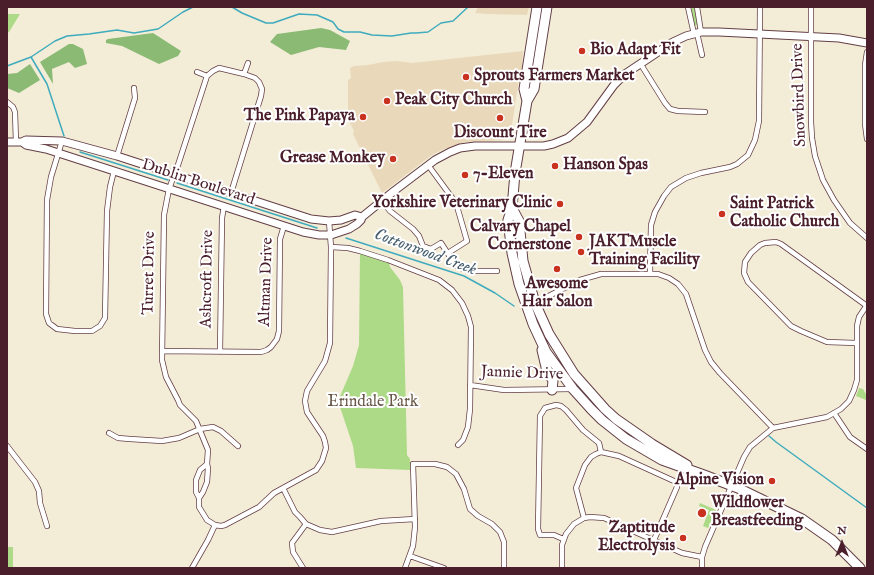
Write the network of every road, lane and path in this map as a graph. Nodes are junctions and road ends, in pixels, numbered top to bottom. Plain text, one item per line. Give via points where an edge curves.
1 (537, 7) edge
2 (547, 7) edge
3 (688, 7) edge
4 (697, 7) edge
5 (760, 7) edge
6 (811, 7) edge
7 (698, 33) junction
8 (760, 33) junction
9 (811, 36) junction
10 (867, 43) edge
11 (867, 52) edge
12 (702, 55) dead end
13 (248, 63) dead end
14 (640, 63) junction
15 (196, 72) dead end
16 (244, 74) junction
17 (207, 76) junction
18 (866, 86) edge
19 (134, 88) dead end
20 (753, 88) dead end
21 (760, 88) junction
22 (527, 101) junction
23 (7, 102) edge
24 (705, 112) dead end
25 (867, 139) edge
26 (62, 141) junction
27 (7, 142) edge
28 (19, 142) junction
29 (520, 146) junction
30 (58, 153) junction
31 (116, 156) junction
32 (428, 166) junction
33 (114, 171) junction
34 (174, 175) junction
35 (169, 189) junction
36 (231, 193) junction
37 (382, 201) junction
38 (224, 206) junction
39 (512, 208) junction
40 (362, 217) junction
41 (329, 221) junction
42 (284, 226) junction
43 (331, 235) junction
44 (867, 238) edge
45 (331, 247) junction
46 (448, 253) junction
47 (497, 271) dead end
48 (650, 274) junction
49 (535, 303) junction
50 (867, 305) edge
51 (532, 324) junction
52 (856, 343) junction
53 (162, 351) junction
54 (220, 352) junction
55 (470, 385) junction
56 (584, 387) junction
57 (573, 389) junction
58 (552, 390) junction
59 (834, 413) junction
60 (773, 428) junction
61 (200, 429) junction
62 (109, 433) dead end
63 (458, 445) dead end
64 (7, 446) edge
65 (238, 446) dead end
66 (867, 449) edge
67 (601, 452) junction
68 (207, 464) junction
69 (704, 474) junction
70 (731, 486) junction
71 (283, 488) junction
72 (199, 498) junction
73 (584, 518) junction
74 (415, 519) junction
75 (306, 524) junction
76 (215, 525) junction
77 (47, 526) dead end
78 (563, 539) junction
79 (654, 540) junction
80 (410, 556) junction
81 (702, 557) junction
82 (192, 568) edge
83 (303, 568) edge
84 (405, 568) edge
85 (444, 568) edge
86 (504, 568) edge
87 (562, 568) edge
88 (702, 568) edge
89 (860, 568) edge

1 - 22 highway via 524,89
2 - 22 highway via 534,89
3 - 7 street
4 - 7 street
5 - 8 street
6 - 9 street, Snowbird Drive
7 - 8 main road, Dublin Boulevard
7 - 12 street
7 - 14 main road, Dublin Boulevard via 672,42
8 - 9 main road, Dublin Boulevard
8 - 21 street
9 - 10 main road, Dublin Boulevard via 845,38
9 - 44 street, Snowbird Drive via 811,127 816,160 834,200 850,222
11 - 18 street
13 - 16 street
14 - 24 street via 669,111
14 - 29 main road, Dublin Boulevard via 617,82 590,118 570,137 544,146
15 - 17 street
16 - 17 street via 219,68
16 - 36 street via 255,78 262,89
17 - 34 street, Turret Drive
18 - 25 street
19 - 31 street via 135,98
20 - 21 street
21 - 48 street via 758,130 748,155 732,167 686,178 671,187 660,201 652,225
22 - 29 highway
23 - 28 street via 15,112
26 - 28 main road, Dublin Boulevard
26 - 30 street
26 - 31 main road, Dublin Boulevard
27 - 28 main road, Dublin Boulevard
28 - 30 main road, Dublin Boulevard
29 - 32 main road, Dublin Boulevard via 460,148 440,156
29 - 39 highway
30 - 33 main road, Dublin Boulevard
30 - 33 street via 48,200 46,314 49,323 57,329 93,331 100,326 104,318 107,211
31 - 34 main road, Dublin Boulevard
32 - 37 main road, Dublin Boulevard
32 - 46 street via 456,203 468,241
33 - 35 main road, Dublin Boulevard
34 - 35 street, Turret Drive
34 - 36 main road, Dublin Boulevard
35 - 38 main road, Dublin Boulevard
35 - 53 street, Turret Drive via 164,215
36 - 41 main road, Dublin Boulevard via 311,219
37 - 40 main road, Dublin Boulevard
37 - 46 street via 419,236 423,246 431,249 441,243
38 - 42 main road, Dublin Boulevard
38 - 54 street, Ashcroft Drive
39 - 49 highway via 519,221 523,262
39 - 51 highway via 508,220 512,253
40 - 41 main road, Dublin Boulevard via 355,215
40 - 43 main road, Dublin Boulevard via 349,229
41 - 43 street
42 - 43 main road, Dublin Boulevard via 311,234
42 - 54 street, Altman Drive via 280,239 277,339 271,347 261,352
43 - 45 street
45 - 55 street via 348,248 388,260 439,280 452,290 462,302 470,321
45 - 71 street via 329,348 325,361 307,391 305,401 307,412 323,436 325,455 316,470
46 - 47 street via 456,266 461,268 472,271
48 - 49 street via 594,275
48 - 60 street via 669,278 683,289 711,362
49 - 56 highway via 556,348
50 - 52 street via 858,320
50 - 52 street via 776,242 765,242 760,245 745,262 744,273 748,282 791,326 827,342
51 - 57 highway via 546,352
51 - 58 highway via 546,367 552,377
52 - 59 street via 857,378 854,390 846,404
53 - 54 street, Altman Drive
53 - 61 street, Turret Drive via 166,377 180,405 196,421
55 - 58 street, Jannie Drive via 504,390
55 - 63 street via 468,427
56 - 57 highway
56 - 69 highway via 605,409 632,431
57 - 58 street, Jannie Drive
57 - 69 highway via 602,420 640,448 662,460
59 - 60 street via 819,420
59 - 66 street via 850,437
60 - 70 street via 748,449
61 - 62 street via 179,438 162,440 130,440
61 - 65 street via 217,428
61 - 68 street, Turret Drive via 208,450
64 - 77 street via 39,490
67 - 73 street via 585,465 576,488
67 - 78 street via 599,443 583,430 562,406 545,408 540,416 538,529 540,535 554,535
67 - 79 street via 628,458 676,483 677,488
68 - 72 street, Turret Drive via 207,482
68 - 72 street via 198,474 196,487
69 - 70 highway
70 - 81 street
70 - 89 highway via 802,519 832,540
71 - 75 street via 295,512
71 - 76 street via 252,511 225,525
72 - 76 street via 201,511 207,520
73 - 78 street via 570,528
73 - 79 street via 604,518
74 - 75 street via 381,521 332,532
74 - 80 street
74 - 86 street via 413,464 442,465 452,470 464,488 470,509 500,532 504,542
75 - 83 street via 292,543 293,552
76 - 82 street
78 - 87 street
79 - 81 street via 685,554
80 - 84 street
80 - 85 street
81 - 88 street

